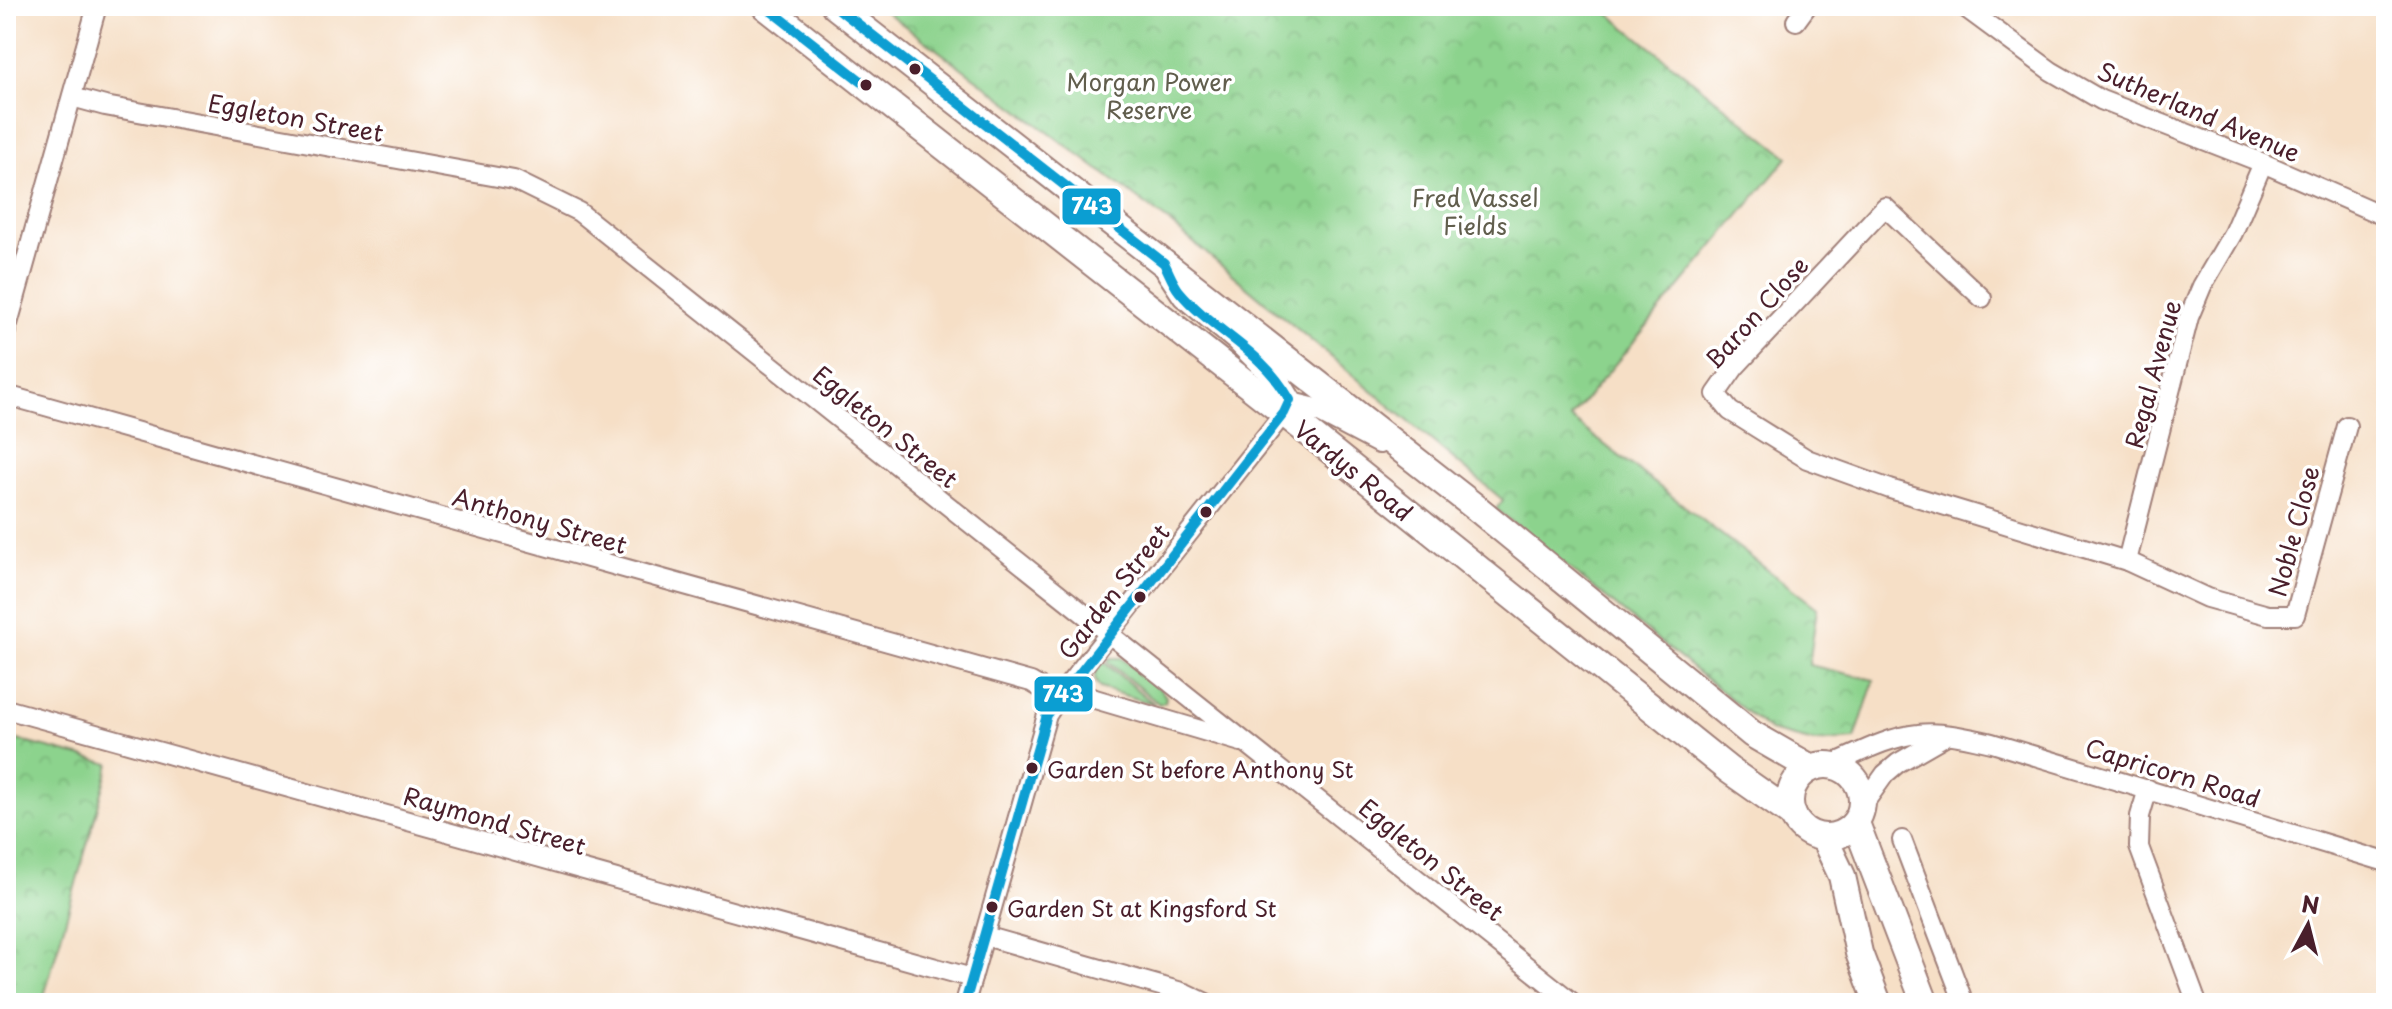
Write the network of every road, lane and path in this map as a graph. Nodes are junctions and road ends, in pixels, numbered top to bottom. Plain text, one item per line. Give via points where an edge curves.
1 (97, 6) edge
2 (765, 6) edge
3 (835, 6) edge
4 (1963, 6) edge
5 (72, 97) junction
6 (2263, 163) junction
7 (2385, 214) edge
8 (1164, 263) junction
9 (1982, 298) dead end
10 (6, 331) edge
11 (6, 395) edge
12 (1284, 413) junction
13 (2347, 426) dead end
14 (1414, 460) junction
15 (2127, 561) junction
16 (1108, 635) junction
17 (1071, 683) junction
18 (1058, 698) junction
19 (6, 709) edge
20 (1945, 736) junction
21 (1251, 745) junction
22 (1821, 766) junction
23 (2148, 789) junction
24 (1860, 814) junction
25 (1793, 815) junction
26 (1824, 838) junction
27 (1902, 840) dead end
28 (2386, 862) edge
29 (985, 936) junction
30 (972, 978) junction
31 (965, 1003) edge
32 (1206, 1003) edge
33 (1573, 1003) edge
34 (1878, 1003) edge
35 (1925, 1003) edge
36 (1964, 1003) edge
37 (2197, 1003) edge

1 - 5 street
2 - 12 main road, Vardys Road
3 - 8 main road, Vardys Road
4 - 6 street, Sutherland Avenue via 2051,71 2101,100
5 - 10 street
5 - 16 street, Eggleton Street via 514,180 579,212
6 - 7 street, Sutherland Avenue
6 - 15 street, Regal Avenue via 2189,317
8 - 12 street via 1184,296 1279,382 1290,400
8 - 14 main road, Vardys Road
9 - 15 street, Baron Close via 1885,207 1735,367 1716,394 1730,411 1807,459
11 - 18 street, Anthony Street via 1016,678
12 - 14 street via 1298,405 1313,408
12 - 16 street, Garden Street
12 - 25 main road, Vardys Road via 1729,770
13 - 15 street, Noble Close via 2295,615 2268,615 2207,598
14 - 22 main road, Vardys Road via 1752,734
16 - 17 street, Garden Street
16 - 21 street, Eggleton Street
17 - 18 street, Garden Street
17 - 21 street via 1095,699
18 - 29 street, Garden Street via 1040,734
19 - 30 street, Raymond Street
20 - 22 street, Capricorn Road via 1920,733 1892,739
20 - 23 street, Capricorn Road via 1992,743
20 - 24 street via 1885,774
21 - 33 street, Eggleton Street
22 - 24 main road via 1851,774 1858,783
22 - 25 main road via 1801,774 1790,793
23 - 28 street, Capricorn Road
23 - 37 street via 2139,847
24 - 26 main road via 1842,834
24 - 35 main road
25 - 26 main road via 1802,828
26 - 34 main road via 1842,876 1859,953
27 - 36 street
29 - 30 street, Garden Street
29 - 32 street
30 - 31 street, Garden Street

